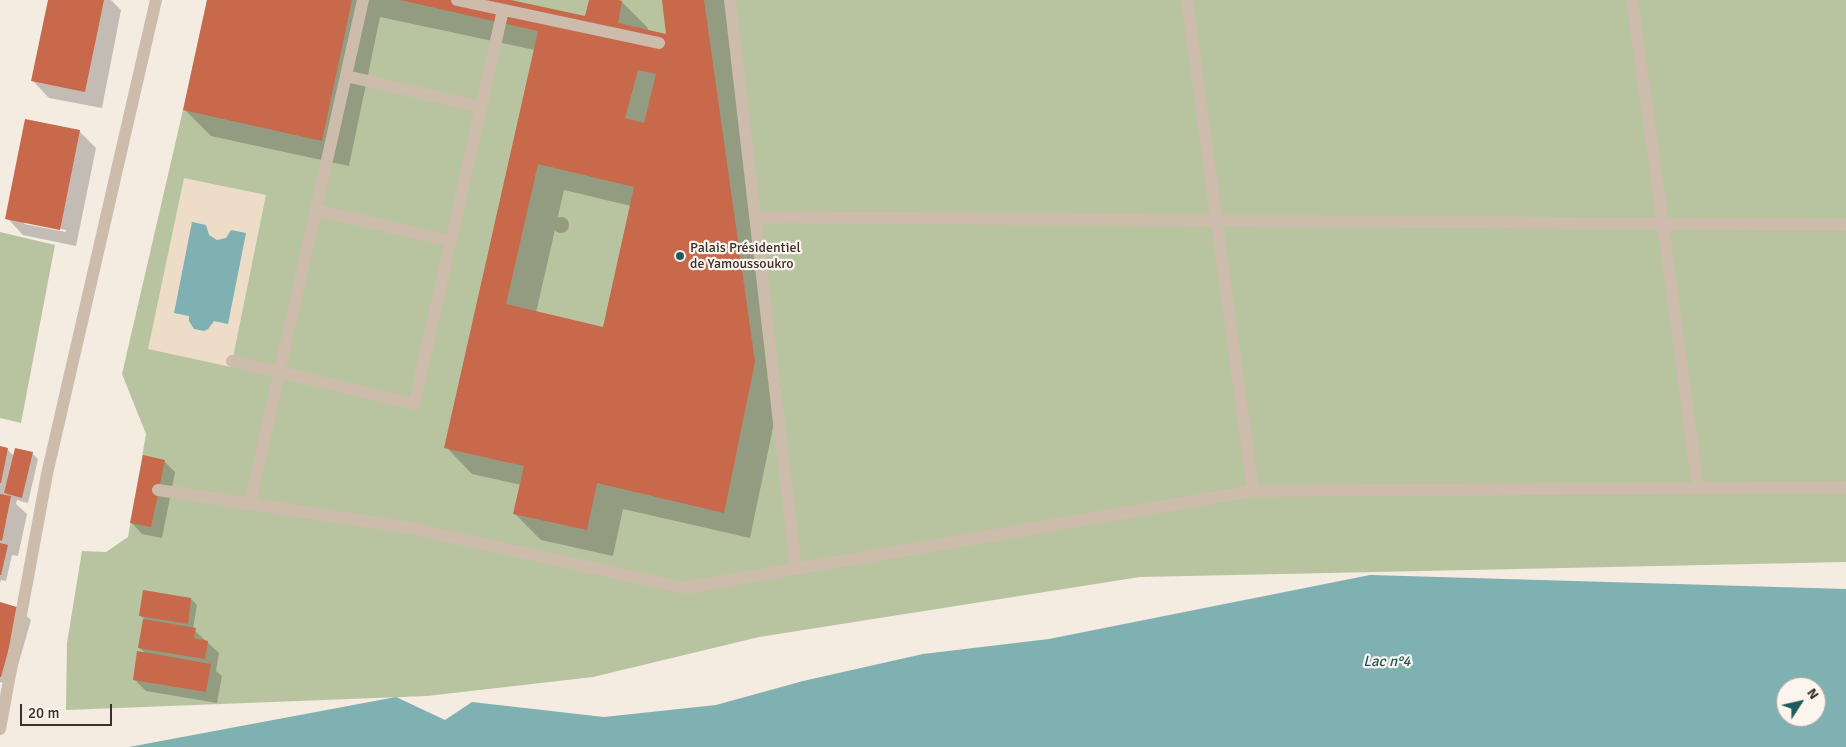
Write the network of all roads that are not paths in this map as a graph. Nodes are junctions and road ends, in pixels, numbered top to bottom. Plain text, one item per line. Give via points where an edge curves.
1 (156, 0) edge
2 (363, 0) edge
3 (457, 0) edge
4 (730, 0) edge
5 (1187, 0) edge
6 (1632, 0) edge
7 (502, 10) junction
8 (659, 43) dead end
9 (346, 76) junction
10 (480, 107) junction
11 (316, 210) junction
12 (755, 217) junction
13 (1218, 220) junction
14 (1663, 224) junction
15 (1846, 225) edge
16 (450, 241) junction
17 (232, 361) dead end
18 (279, 372) junction
19 (1846, 487) edge
20 (1698, 488) junction
21 (158, 490) dead end
22 (1253, 491) junction
23 (250, 503) junction
24 (796, 569) junction
25 (0, 729) edge

1 - 25 street via 46,474
2 - 9 street
3 - 7 street
4 - 12 street
5 - 13 street
6 - 14 street
7 - 8 street
7 - 10 street
9 - 10 street
9 - 11 street
10 - 16 street
11 - 16 street
11 - 18 street
12 - 13 street
12 - 24 street
13 - 14 street
13 - 22 street
14 - 15 street
14 - 20 street
16 - 18 street via 414,404
17 - 18 street
18 - 23 street
19 - 20 street
20 - 22 street
21 - 23 street
22 - 24 street
23 - 24 street via 410,528 684,588

